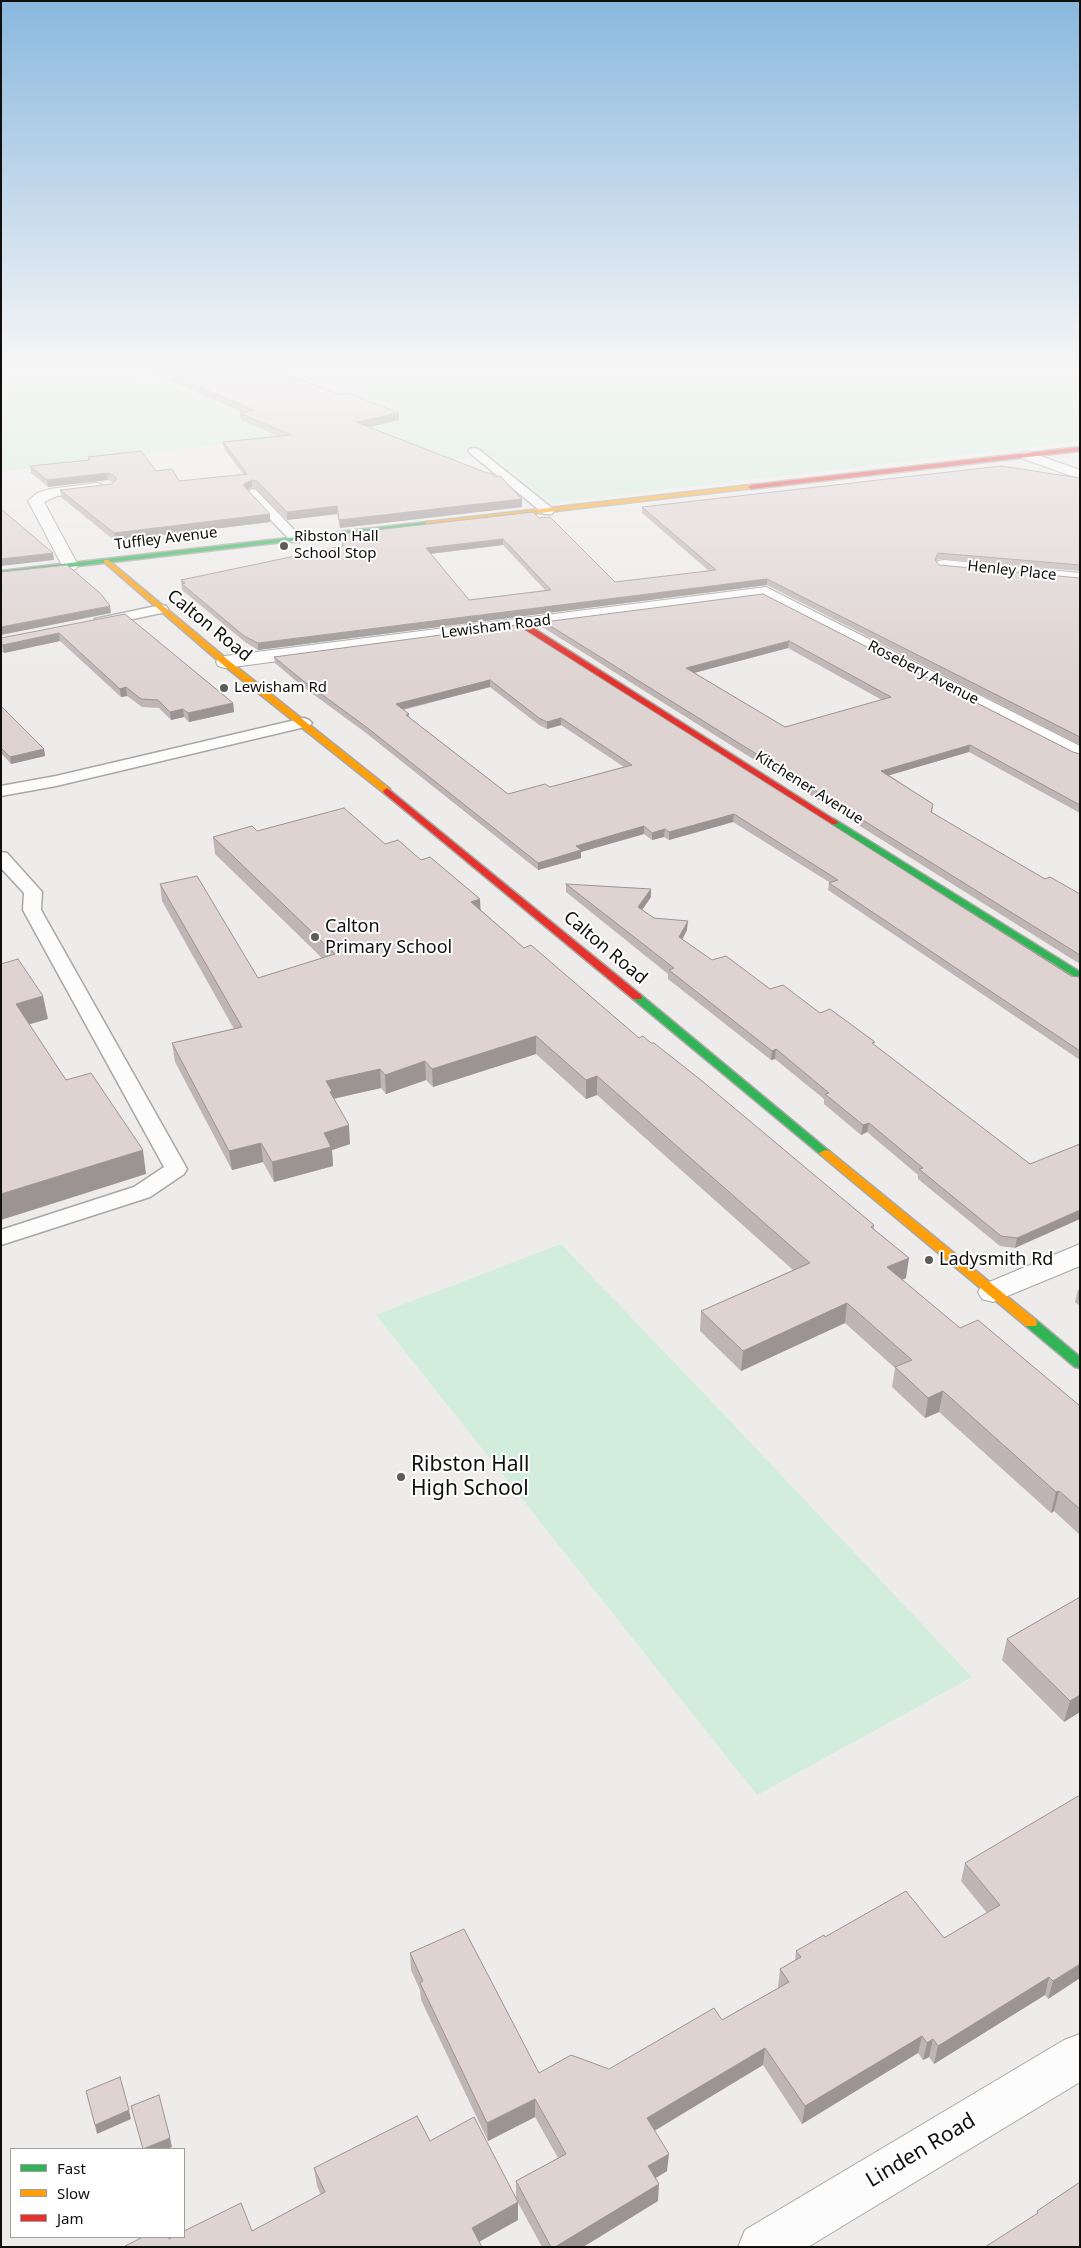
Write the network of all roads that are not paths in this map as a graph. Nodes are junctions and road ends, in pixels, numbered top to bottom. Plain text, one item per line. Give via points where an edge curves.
1 (496, 469) edge
2 (914, 469) edge
3 (1063, 469) edge
4 (1080, 475) edge
5 (108, 487) edge
6 (252, 493) edge
7 (548, 511) junction
8 (296, 539) junction
9 (106, 561) junction
10 (70, 565) junction
11 (944, 565) edge
12 (1, 573) edge
13 (1080, 578) edge
14 (766, 592) joint
15 (161, 609) junction
16 (86, 624) edge
17 (521, 624) junction
18 (225, 662) junction
19 (304, 723) junction
20 (1080, 754) edge
21 (1, 791) edge
22 (1, 857) edge
23 (1080, 977) edge
24 (1, 1238) edge
25 (1080, 1254) edge
26 (993, 1292) junction
27 (1080, 1364) edge
28 (1080, 2056) edge
29 (762, 2247) edge

1 - 7 lane
2 - 7 street, Tuffley Avenue
3 - 4 street
5 - 10 street via 55,492 36,501
6 - 8 lane
7 - 8 street, Tuffley Avenue
8 - 9 street, Tuffley Avenue
9 - 10 street, Tuffley Avenue
9 - 15 street, Calton Road
10 - 12 street, Tuffley Avenue
11 - 13 street, Henley Place
14 - 17 street, Lewisham Road
14 - 20 street, Rosebery Avenue
15 - 16 lane
15 - 18 street, Calton Road
17 - 18 street, Lewisham Road
17 - 23 street, Kitchener Avenue
18 - 19 street, Calton Road
19 - 21 lane
19 - 26 street, Calton Road
22 - 24 lane via 34,892 32,910 176,1169 142,1192
25 - 26 street
26 - 27 street, Calton Road
28 - 29 street, Linden Road

